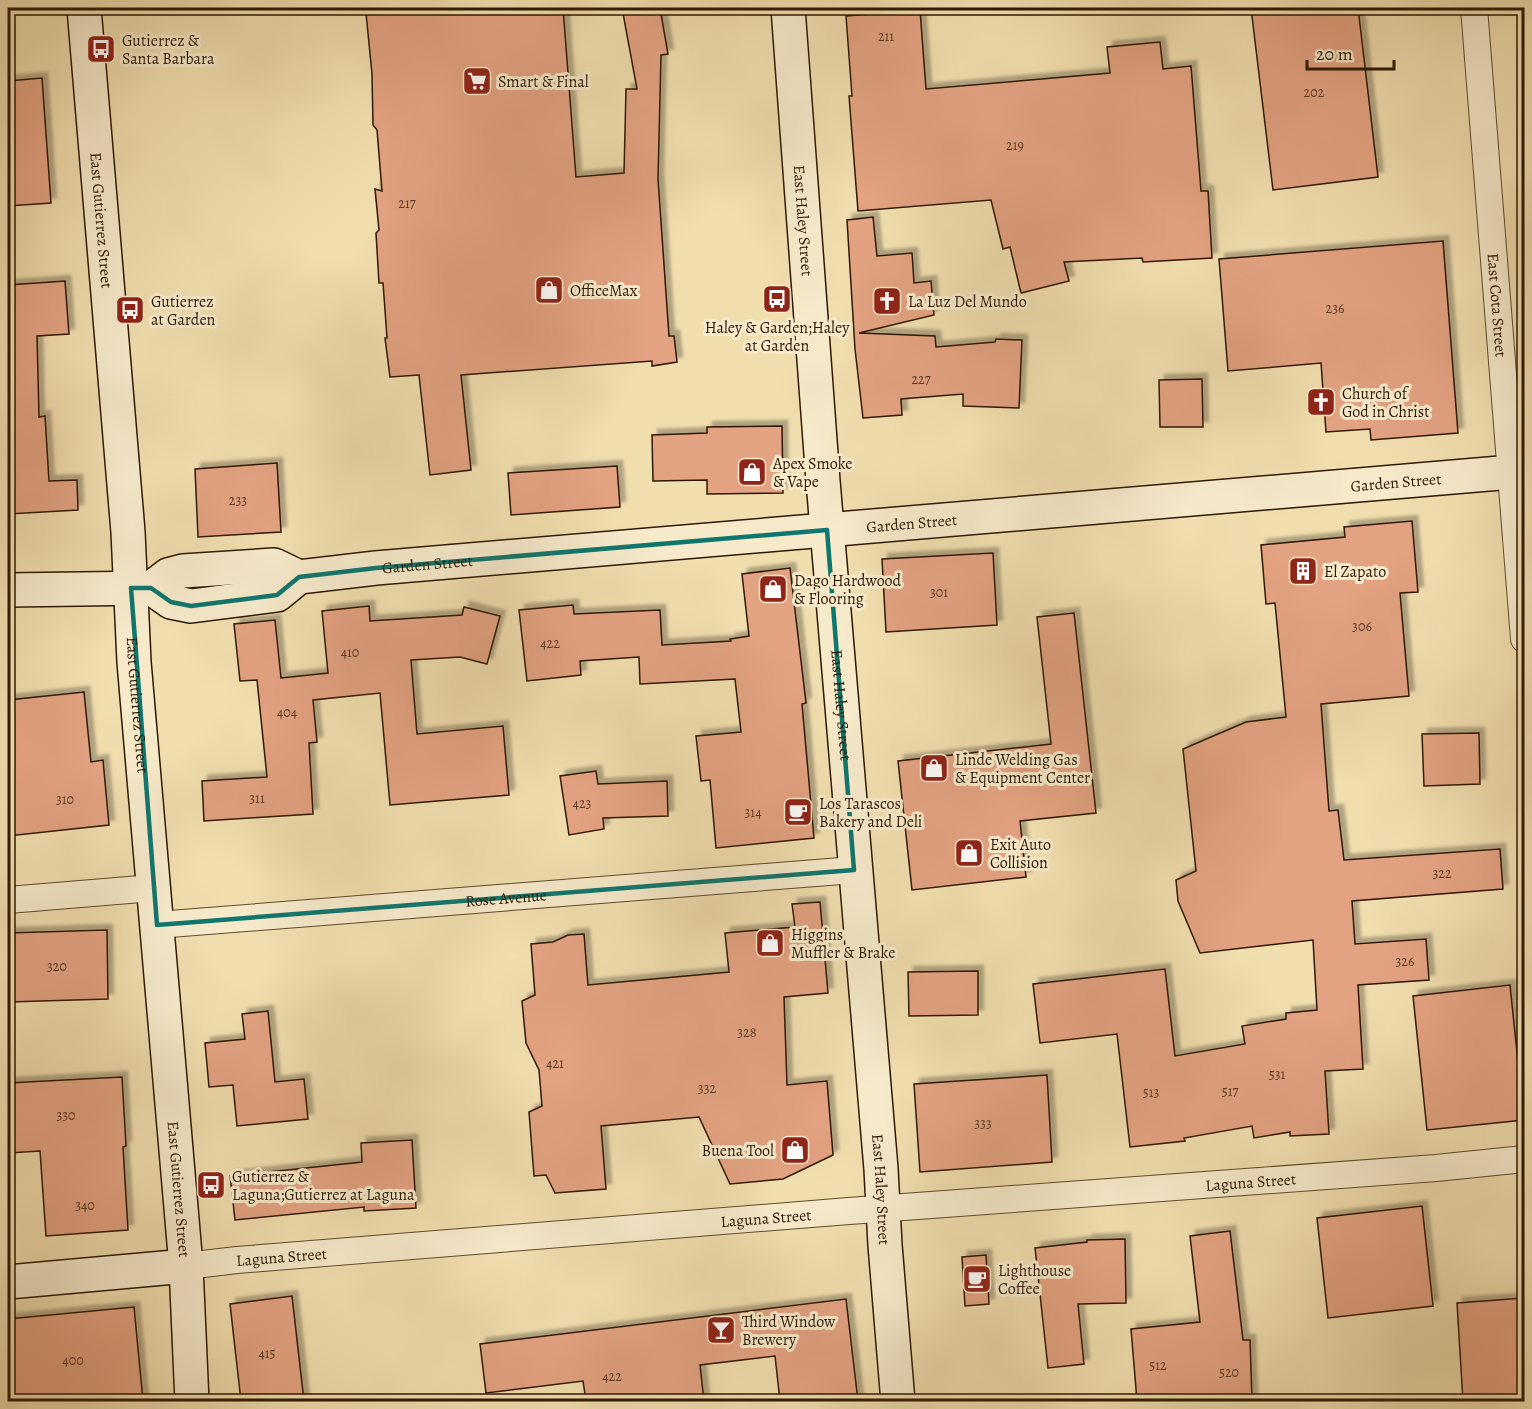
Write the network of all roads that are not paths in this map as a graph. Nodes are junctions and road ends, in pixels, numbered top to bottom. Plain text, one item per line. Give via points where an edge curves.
1 (84, 8) edge
2 (788, 8) edge
3 (1474, 8) edge
4 (1518, 472) edge
5 (827, 530) junction
6 (141, 588) junction
7 (8, 590) edge
8 (1524, 639) edge
9 (854, 870) junction
10 (153, 888) junction
11 (8, 900) edge
12 (157, 925) junction
13 (1524, 1159) edge
14 (882, 1209) junction
15 (186, 1266) junction
16 (8, 1282) edge
17 (192, 1401) edge
18 (898, 1401) edge

1 - 6 main road, East Gutierrez Street
2 - 5 main road, East Haley Street
3 - 4 street, East Cota Street
4 - 5 main road, Garden Street
4 - 8 street, East Cota Street
5 - 6 main road, Garden Street via 299,577 274,565 195,570 168,575
5 - 9 main road, East Haley Street
6 - 7 main road, Garden Street
6 - 10 main road, East Gutierrez Street via 134,662
9 - 12 street, Rose Avenue
9 - 14 main road, East Haley Street
10 - 11 street
10 - 12 main road, East Gutierrez Street
12 - 15 main road, East Gutierrez Street
13 - 14 street, Laguna Street
14 - 15 street, Laguna Street
14 - 18 main road, East Haley Street
15 - 16 main road, Laguna Street
15 - 17 main road, East Gutierrez Street

